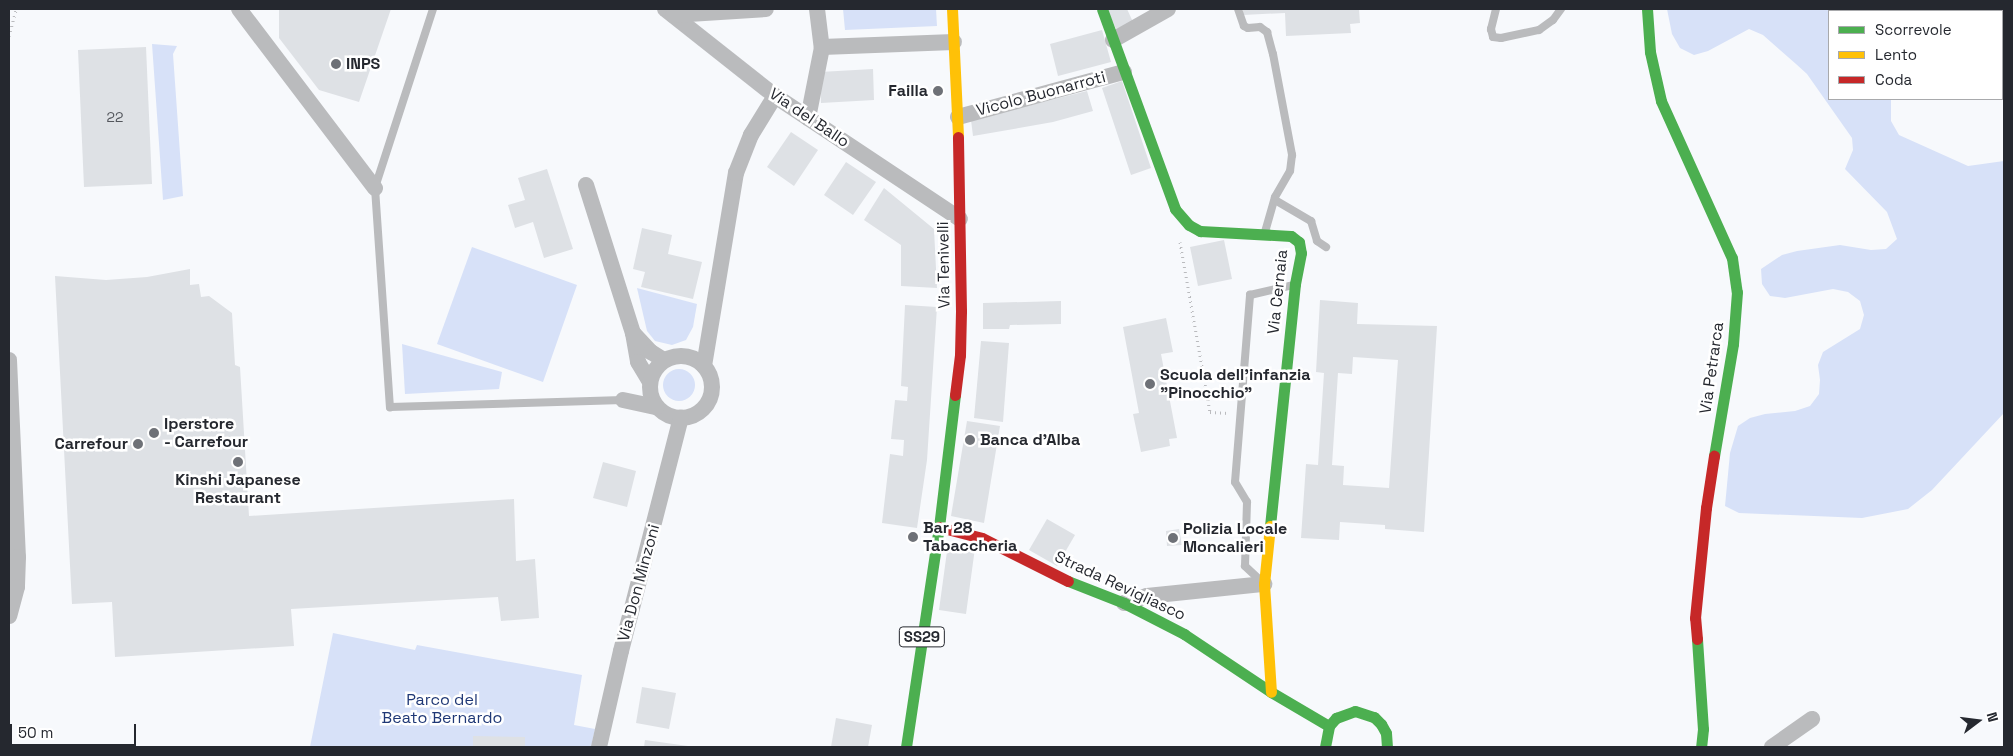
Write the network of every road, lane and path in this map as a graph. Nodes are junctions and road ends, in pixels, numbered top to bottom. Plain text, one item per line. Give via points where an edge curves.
1 (16, 9) edge
2 (239, 9) edge
3 (432, 9) edge
4 (766, 9) edge
5 (817, 9) edge
6 (952, 9) edge
7 (1102, 9) edge
8 (1168, 9) edge
9 (1238, 9) edge
10 (1496, 9) edge
11 (1561, 9) edge
12 (1647, 9) edge
13 (669, 12) edge
14 (9, 36) edge
15 (1113, 40) junction
16 (954, 42) junction
17 (822, 46) junction
18 (1124, 72) junction
19 (775, 96) junction
20 (958, 117) junction
21 (808, 118) junction
22 (586, 185) dead end
23 (375, 188) junction
24 (1275, 200) junction
25 (960, 219) junction
26 (1189, 224) junction
27 (1265, 234) junction
28 (1326, 247) dead end
29 (1295, 284) junction
30 (709, 329) junction
31 (633, 333) junction
32 (684, 356) junction
33 (9, 360) edge
34 (664, 360) junction
35 (704, 366) junction
36 (650, 384) junction
37 (622, 400) junction
38 (656, 407) junction
39 (1240, 413) junction
40 (681, 418) junction
41 (939, 523) junction
42 (1264, 584) junction
43 (1124, 603) junction
44 (9, 616) edge
45 (1271, 692) junction
46 (1812, 718) dead end
47 (1329, 726) junction
48 (1388, 746) edge
49 (599, 747) edge
50 (906, 747) edge
51 (1325, 747) edge
52 (1701, 747) edge
53 (1772, 747) edge

1 - 14 path
2 - 23 street
3 - 23 lane
4 - 13 street
5 - 17 street
6 - 16 street, Via Tenivelli
7 - 15 street
8 - 15 street
9 - 24 lane via 1244,26 1260,27 1266,32 1274,54 1292,155 1290,171
10 - 11 lane via 1490,29 1493,37 1501,38 1540,30
12 - 52 street, Via Petrarca via 1650,52 1661,101 1732,258 1737,292 1733,344 1706,508 1695,618 1703,729
13 - 19 street, Via del Ballo
15 - 18 street
16 - 17 street
16 - 20 street, Via Tenivelli
17 - 21 street
18 - 20 street, Vicolo Buonarroti
18 - 26 street via 1175,209
19 - 21 street, Via del Ballo
19 - 30 street via 751,134 736,173
20 - 25 street, Via Tenivelli
21 - 25 street, Via del Ballo
22 - 31 street
23 - 37 lane via 390,407
24 - 27 lane
24 - 28 lane via 1311,221 1317,241
25 - 41 street, Via Tenivelli via 960,355
26 - 27 street, Via Cernaia via 1200,231
26 - 39 path via 1179,239 1210,412
27 - 29 street, Via Cernaia via 1291,236 1300,242
29 - 39 lane via 1250,295
29 - 42 street, Via Cernaia
30 - 32 street
30 - 35 street
31 - 34 street via 651,352
31 - 36 street via 638,362
32 - 34 street
32 - 35 street
33 - 44 street via 18,557 17,587
34 - 36 street via 652,373
35 - 40 street via 710,375 711,395 700,412
36 - 37 street
36 - 38 street
37 - 38 street
38 - 40 street via 672,417
39 - 42 lane via 1235,482 1247,502 1245,566
40 - 49 street, Via Don Minzoni
41 - 43 street, Strada Revigliasco via 982,538 1080,586
41 - 50 street, SS29
42 - 43 street via 1147,596
42 - 45 street, Via Cernaia
43 - 45 street, Strada Revigliasco via 1184,634
45 - 47 street, Strada Revigliasco
46 - 53 street
47 - 48 street via 1345,713 1365,712 1381,724
47 - 51 street

